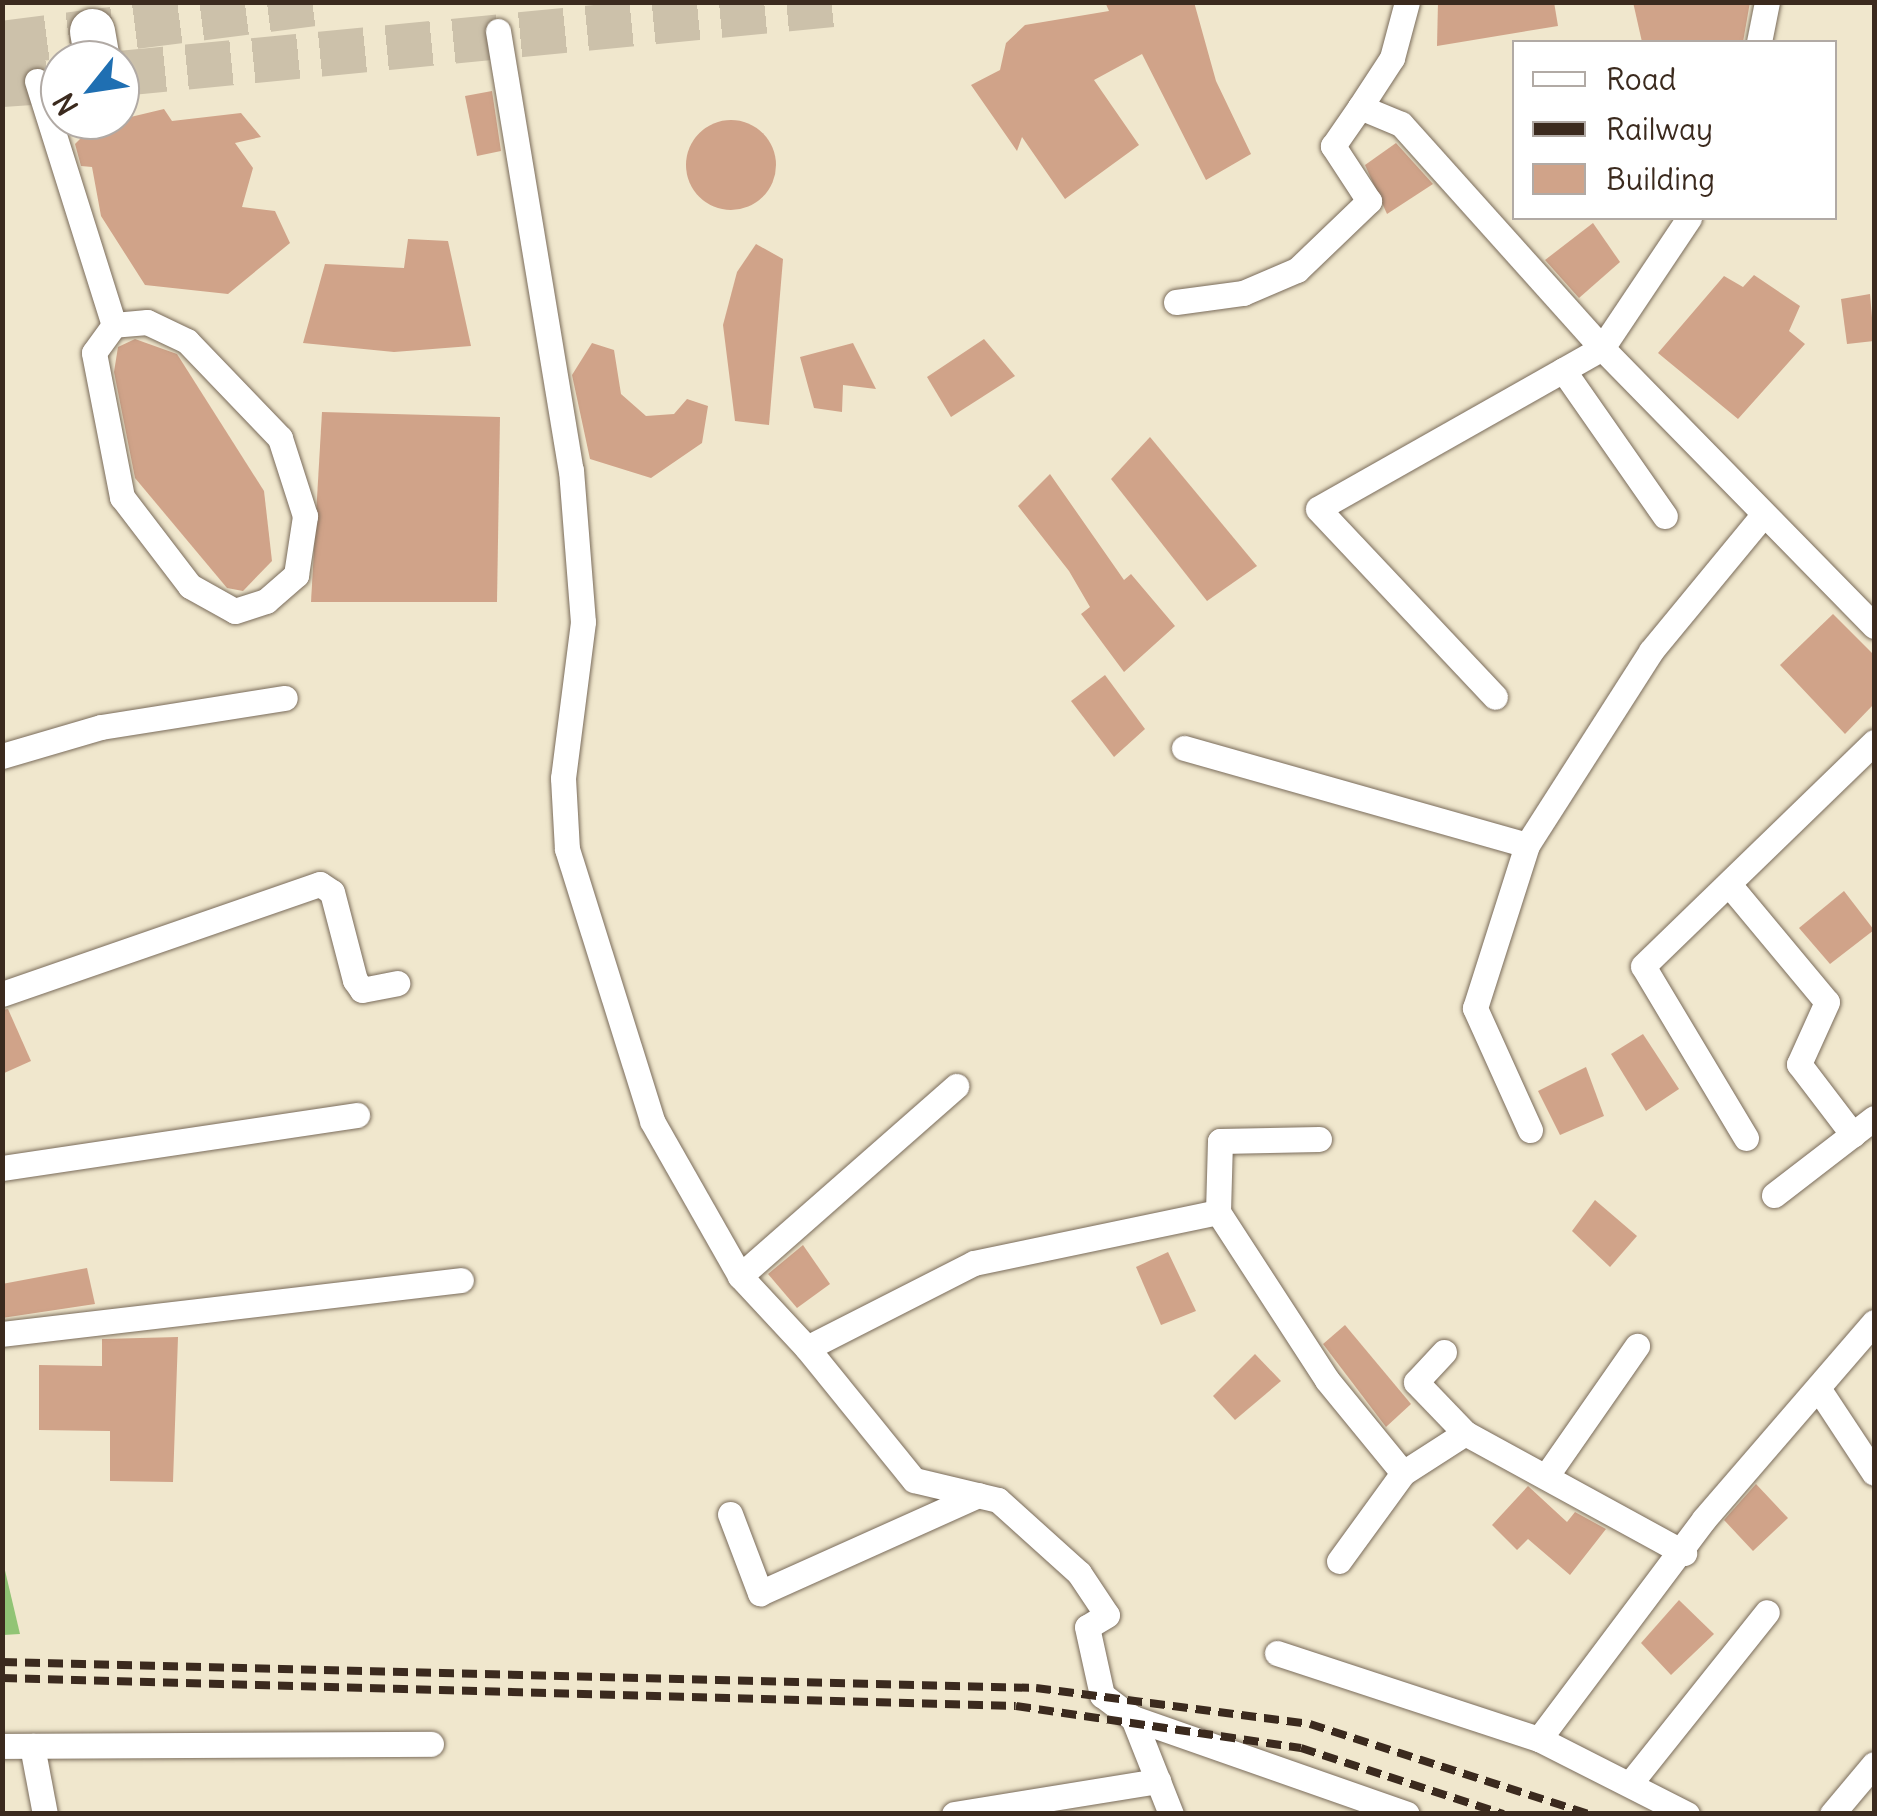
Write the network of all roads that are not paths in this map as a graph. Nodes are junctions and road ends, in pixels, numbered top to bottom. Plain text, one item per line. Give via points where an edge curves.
1 (1407, 2) edge
2 (1767, 2) edge
3 (498, 31) dead end
4 (1759, 40) edge
5 (37, 81) dead end
6 (1360, 106) junction
7 (1689, 220) edge
8 (1176, 302) dead end
9 (114, 325) junction
10 (1602, 348) junction
11 (1563, 370) junction
12 (1763, 515) junction
13 (1665, 516) dead end
14 (1874, 626) edge
15 (1495, 697) dead end
16 (285, 698) dead end
17 (1874, 742) edge
18 (1184, 748) dead end
19 (2, 756) edge
20 (1527, 845) junction
21 (1732, 888) junction
22 (397, 983) dead end
23 (2, 994) edge
24 (956, 1086) dead end
25 (356, 1115) dead end
26 (1874, 1118) edge
27 (1530, 1130) dead end
28 (1853, 1135) junction
29 (1319, 1138) dead end
30 (1746, 1138) dead end
31 (2, 1168) edge
32 (1774, 1195) dead end
33 (1218, 1212) junction
34 (740, 1276) junction
35 (461, 1280) dead end
36 (1874, 1322) edge
37 (2, 1334) edge
38 (1637, 1346) dead end
39 (807, 1348) junction
40 (1444, 1352) dead end
41 (1820, 1391) junction
42 (1464, 1433) junction
43 (1549, 1472) junction
44 (1403, 1473) junction
45 (1874, 1473) edge
46 (982, 1493) junction
47 (730, 1514) dead end
48 (1684, 1552) junction
49 (1339, 1560) dead end
50 (1767, 1612) dead end
51 (1277, 1653) dead end
52 (1133, 1718) junction
53 (1539, 1739) junction
54 (431, 1744) dead end
55 (2, 1746) edge
56 (32, 1746) junction
57 (1872, 1772) edge
58 (1158, 1781) junction
59 (1632, 1782) junction
60 (45, 1814) edge
61 (954, 1814) edge
62 (1171, 1814) edge
63 (1407, 1814) edge
64 (1687, 1814) edge
65 (1832, 1814) edge

1 - 6 street via 1392,58
2 - 4 street
3 - 34 street via 571,470 583,622 563,778 568,849 652,1121
5 - 9 street
6 - 8 street via 1333,146 1369,202 1297,270 1243,293
6 - 10 street via 1401,124
7 - 10 street
9 - 9 street via 94,353 122,497 190,586 235,611 266,602 296,575 305,516 280,438 186,340 147,322
10 - 11 street
10 - 12 street
11 - 13 street
11 - 15 street via 1318,509
12 - 14 street
12 - 20 street via 1651,652
16 - 19 street via 101,726
17 - 21 street
18 - 20 street
20 - 27 street via 1475,1008
21 - 28 street via 1827,1002 1799,1064
21 - 30 street via 1643,966
22 - 23 street via 362,990 332,892 320,884
24 - 34 street
25 - 31 street
26 - 28 street
28 - 32 street
29 - 33 street via 1220,1142
33 - 39 street via 974,1262
33 - 44 street via 1326,1380
34 - 39 street
35 - 37 street
36 - 41 street
38 - 43 street
39 - 46 street via 914,1480 937,1491
40 - 42 street via 1416,1382
41 - 45 street
41 - 48 street
42 - 43 street
42 - 44 street
43 - 48 street
44 - 49 street
46 - 47 street via 760,1593
46 - 52 street via 1079,1574 1107,1615 1088,1627 1088,1659 1102,1696
48 - 53 street
50 - 59 street
51 - 53 street
52 - 58 street
52 - 63 street
53 - 59 street
54 - 56 street
55 - 56 street
56 - 60 street
57 - 65 street
58 - 61 street
58 - 62 street
59 - 64 street

